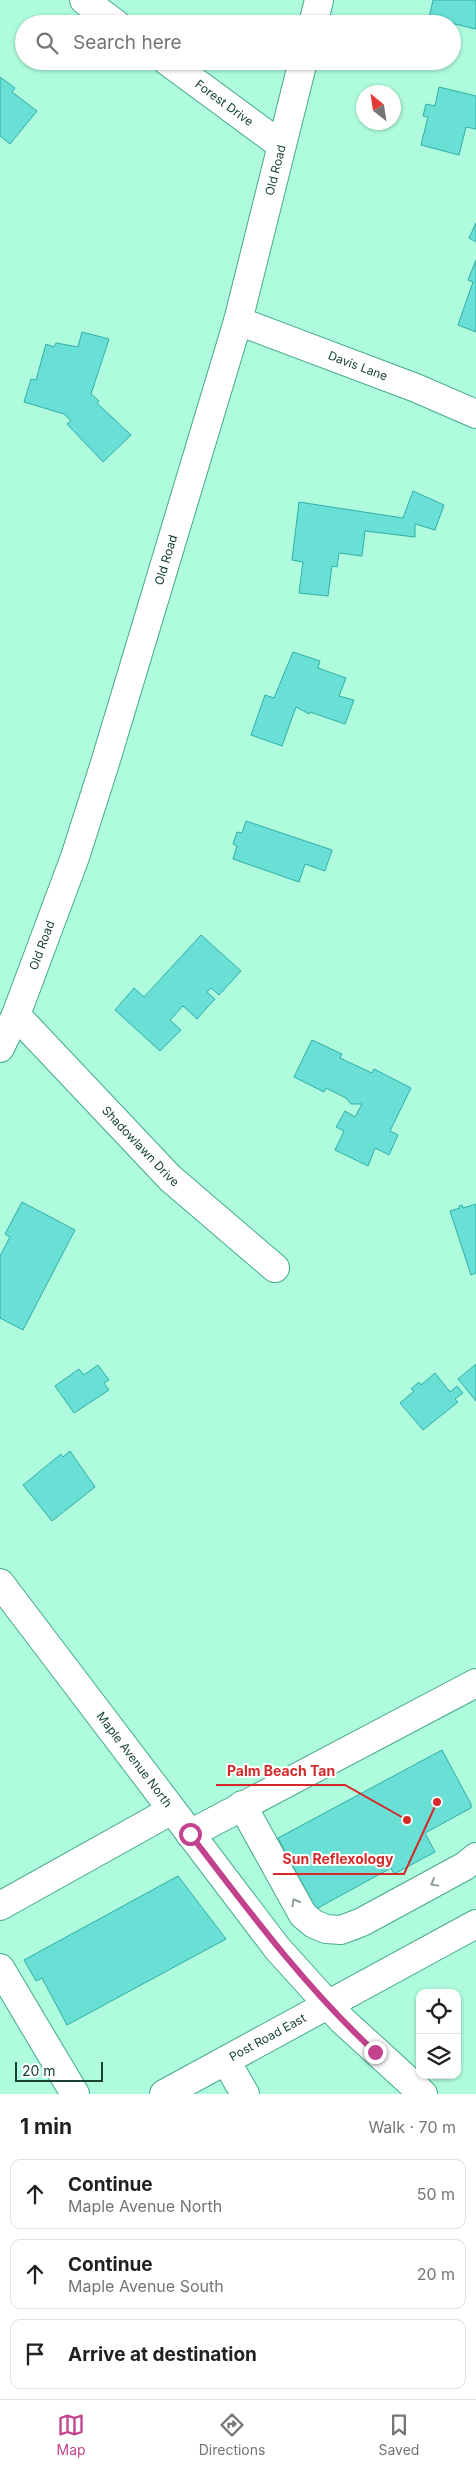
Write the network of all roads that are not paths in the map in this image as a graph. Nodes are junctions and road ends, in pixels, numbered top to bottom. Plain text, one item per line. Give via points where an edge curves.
1 (84, 0) edge
2 (319, 0) edge
3 (104, 15) edge
4 (315, 15) edge
5 (179, 70) edge
6 (301, 70) edge
7 (281, 145) junction
8 (238, 321) junction
9 (476, 414) edge
10 (16, 1015) junction
11 (0, 1048) edge
12 (275, 1268) dead end
13 (0, 1583) edge
14 (476, 1683) edge
15 (242, 1805) junction
16 (172, 1810) junction
17 (190, 1834) junction
18 (476, 1857) edge
19 (0, 1906) edge
20 (476, 1924) edge
21 (0, 1968) edge
22 (328, 2005) junction
23 (226, 2061) junction
24 (75, 2094) edge
25 (164, 2094) edge
26 (245, 2094) edge
27 (423, 2094) edge

1 - 3 street
2 - 4 street
5 - 7 street, Forest Drive
6 - 7 street, Old Road
7 - 8 street, Old Road
8 - 9 street, Davis Lane
8 - 10 street, Old Road via 75,858
10 - 11 street, Old Road
10 - 12 street, Shadowlawn Drive via 170,1178
13 - 16 street, Maple Avenue North
14 - 15 street
15 - 17 street
18 -> 15 street via 362,1922 341,1930 326,1928 303,1915
16 - 17 street, Maple Avenue North
16 - 19 street
17 - 22 street, Maple Avenue North via 277,1948
20 - 22 street, Post Road East
21 - 24 street
22 - 23 street, Post Road East
22 - 27 street, Maple Avenue North
23 - 25 street, Post Road East
23 - 26 street

